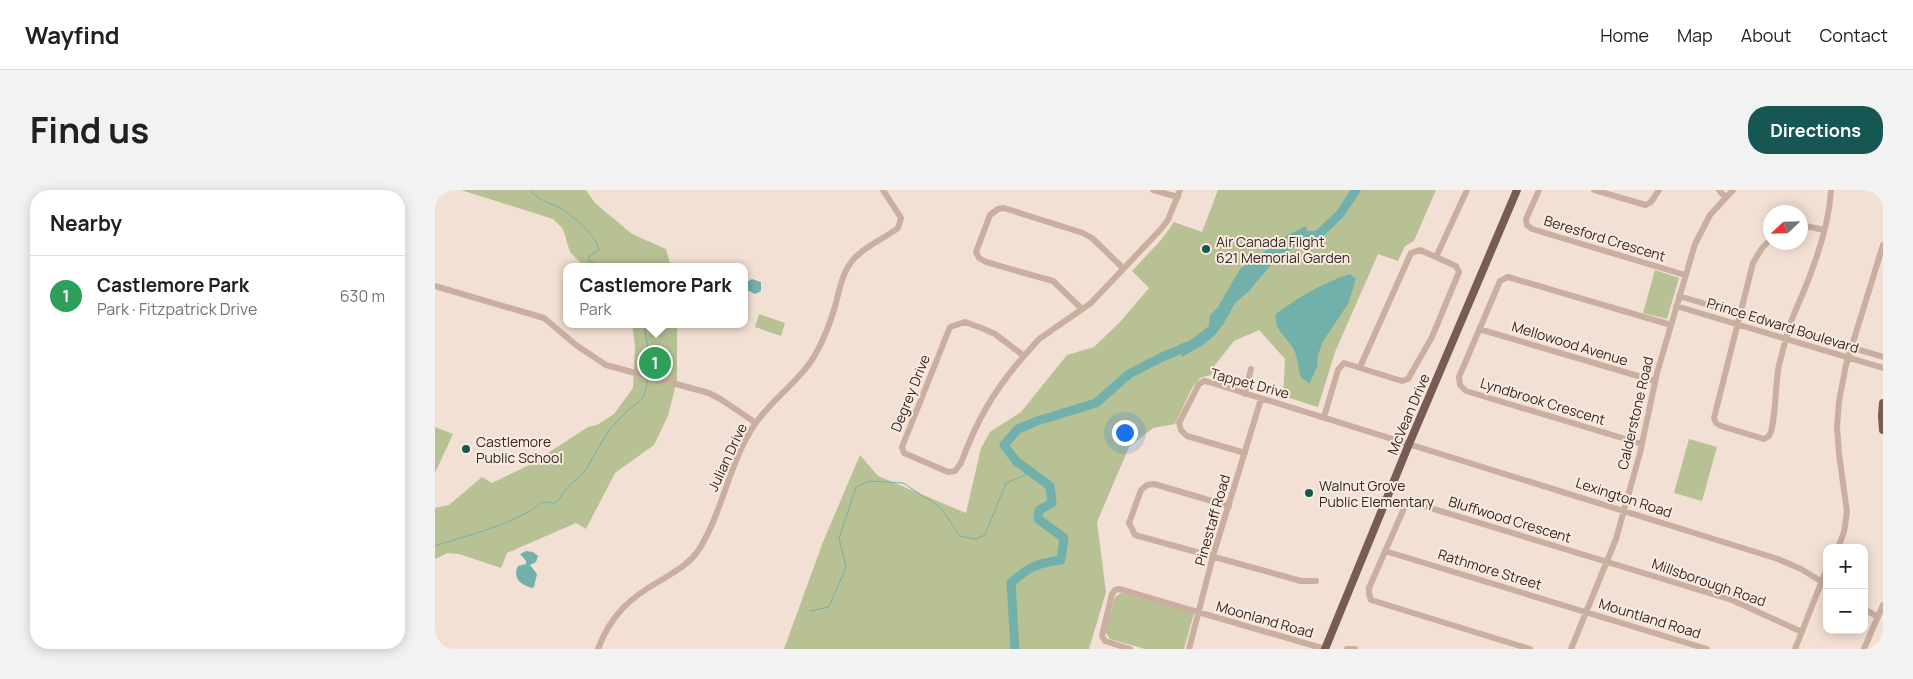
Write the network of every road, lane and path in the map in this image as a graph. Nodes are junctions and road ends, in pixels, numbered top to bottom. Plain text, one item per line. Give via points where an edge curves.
1 (883, 190) edge
2 (1153, 190) edge
3 (1181, 190) edge
4 (1467, 190) edge
5 (1517, 190) edge
6 (1539, 190) edge
7 (1594, 190) edge
8 (1659, 190) edge
9 (1719, 190) edge
10 (1733, 190) edge
11 (1831, 190) edge
12 (1177, 197) junction
13 (1725, 197) junction
14 (1808, 227) edge
15 (1824, 230) junction
16 (1883, 244) edge
17 (1763, 246) edge
18 (1436, 257) junction
19 (1123, 268) junction
20 (1685, 275) junction
21 (435, 286) edge
22 (1679, 296) junction
23 (1676, 306) junction
24 (1082, 309) junction
25 (1741, 314) junction
26 (1739, 324) junction
27 (1671, 325) junction
28 (1479, 329) junction
29 (1789, 329) junction
30 (1787, 339) junction
31 (1851, 347) junction
32 (1024, 356) junction
33 (1848, 357) junction
34 (1883, 357) edge
35 (1361, 367) junction
36 (1883, 368) edge
37 (1251, 369) dead end
38 (1655, 381) junction
39 (1245, 394) junction
40 (1261, 399) junction
41 (1883, 403) edge
42 (1324, 417) junction
43 (755, 424) junction
44 (1883, 430) edge
45 (1409, 444) junction
46 (1642, 444) junction
47 (1245, 453) junction
48 (1229, 506) junction
49 (1624, 510) junction
50 (1840, 544) edge
51 (1385, 551) junction
52 (1213, 556) junction
53 (1607, 562) junction
54 (1316, 580) dead end
55 (1823, 582) edge
56 (1823, 585) edge
57 (1883, 604) edge
58 (1199, 612) junction
59 (1587, 612) junction
60 (1868, 612) edge
61 (1878, 617) junction
62 (1802, 632) junction
63 (598, 649) edge
64 (1130, 649) edge
65 (1189, 649) edge
66 (1325, 649) edge
67 (1347, 649) edge
68 (1355, 649) edge
69 (1530, 649) edge
70 (1571, 649) edge
71 (1707, 649) edge
72 (1795, 649) edge
73 (1864, 649) edge

1 - 43 street, Julian Drive via 901,218 898,228 852,261 813,358
2 - 12 street
3 - 12 street, Degrey Drive
4 - 18 street
5 - 45 main road, McVean Drive
6 - 20 street, Beresford Crescent via 1526,219 1532,229
7 - 8 street via 1646,205
9 - 13 street
10 - 13 street, Calderstone Road
11 - 15 street
12 - 19 street, Degrey Drive via 1168,220
13 - 20 street, Calderstone Road via 1702,228
14 - 15 street
15 - 29 street
16 - 31 street
17 - 25 street via 1753,263
18 - 35 street via 1420,250 1409,255
18 - 35 street via 1456,266 1459,272 1412,376 1402,381
19 - 24 street, Degrey Drive
19 - 24 street via 1093,238 1083,233 1004,208 989,215 976,252 979,258 1053,280
20 - 22 street, Calderstone Road
21 - 43 street via 544,318 606,365 709,393
22 - 23 street, Calderstone Road
22 - 25 street, Prince Edward Boulevard
23 - 26 street, Prince Edward Boulevard
23 - 27 street, Calderstone Road
24 - 32 street, Degrey Drive via 1039,338
25 - 26 street
25 - 29 street, Prince Edward Boulevard
26 - 30 street, Prince Edward Boulevard
26 - 30 street via 1714,415 1716,424 1759,438 1769,436 1773,430 1777,375
27 - 28 street, Lyndbrook Crescent via 1510,277 1500,281
27 - 38 street, Calderstone Road
28 - 38 street, Mellowood Avenue
28 - 46 street, Lyndbrook Crescent via 1459,377 1462,389
29 - 30 street
29 - 31 street, Prince Edward Boulevard
30 - 33 street, Prince Edward Boulevard
31 - 33 street
31 - 34 street, Prince Edward Boulevard
32 - 32 street, Degrey Drive via 984,329 965,322 950,327 901,447 904,453 947,472 955,471 985,406
33 - 36 street, Prince Edward Boulevard
33 - 50 street via 1837,427 1847,512
35 - 42 street via 1347,363 1339,367
37 - 39 street
38 - 46 street, Calderstone Road
39 - 40 street, Tappet Drive
39 - 47 street, Tappet Drive via 1203,382 1179,422 1187,436
40 - 42 street, Tappet Drive
40 - 47 street, Pinestaff Road
41 - 44 main road
42 - 45 street, Tappet Drive
43 - 63 street, Julian Drive via 697,552 679,570 627,603 613,617
45 - 49 street, Lexington Road
45 - 66 main road, McVean Drive
46 - 49 street, Calderstone Road
47 - 48 street, Pinestaff Road
48 - 52 street, Pinestaff Road
48 - 52 street via 1154,484 1141,490 1129,519 1135,535
49 - 53 street, Calderstone Road
49 - 55 street, Lexington Road via 1778,559
51 - 53 street, Bluffwood Crescent via 1403,508 1412,503
51 - 59 street, Rathmore Street
51 - 69 street, Bluffwood Crescent via 1369,588 1369,596 1374,602
52 - 54 street via 1301,581
52 - 58 street, Pinestaff Road
53 - 59 street, Calderstone Road
53 - 62 street, Millsborough Road via 1743,604
56 - 62 street
57 - 61 street
58 - 64 street, Moonland Road via 1115,590 1102,636 1105,642
58 - 65 street, Pinestaff Road
58 - 66 street, Moonland Road
59 - 70 street, Calderstone Road
59 - 71 street, Mountland Road
60 - 61 street
61 - 73 street
62 - 72 street
67 - 68 street

